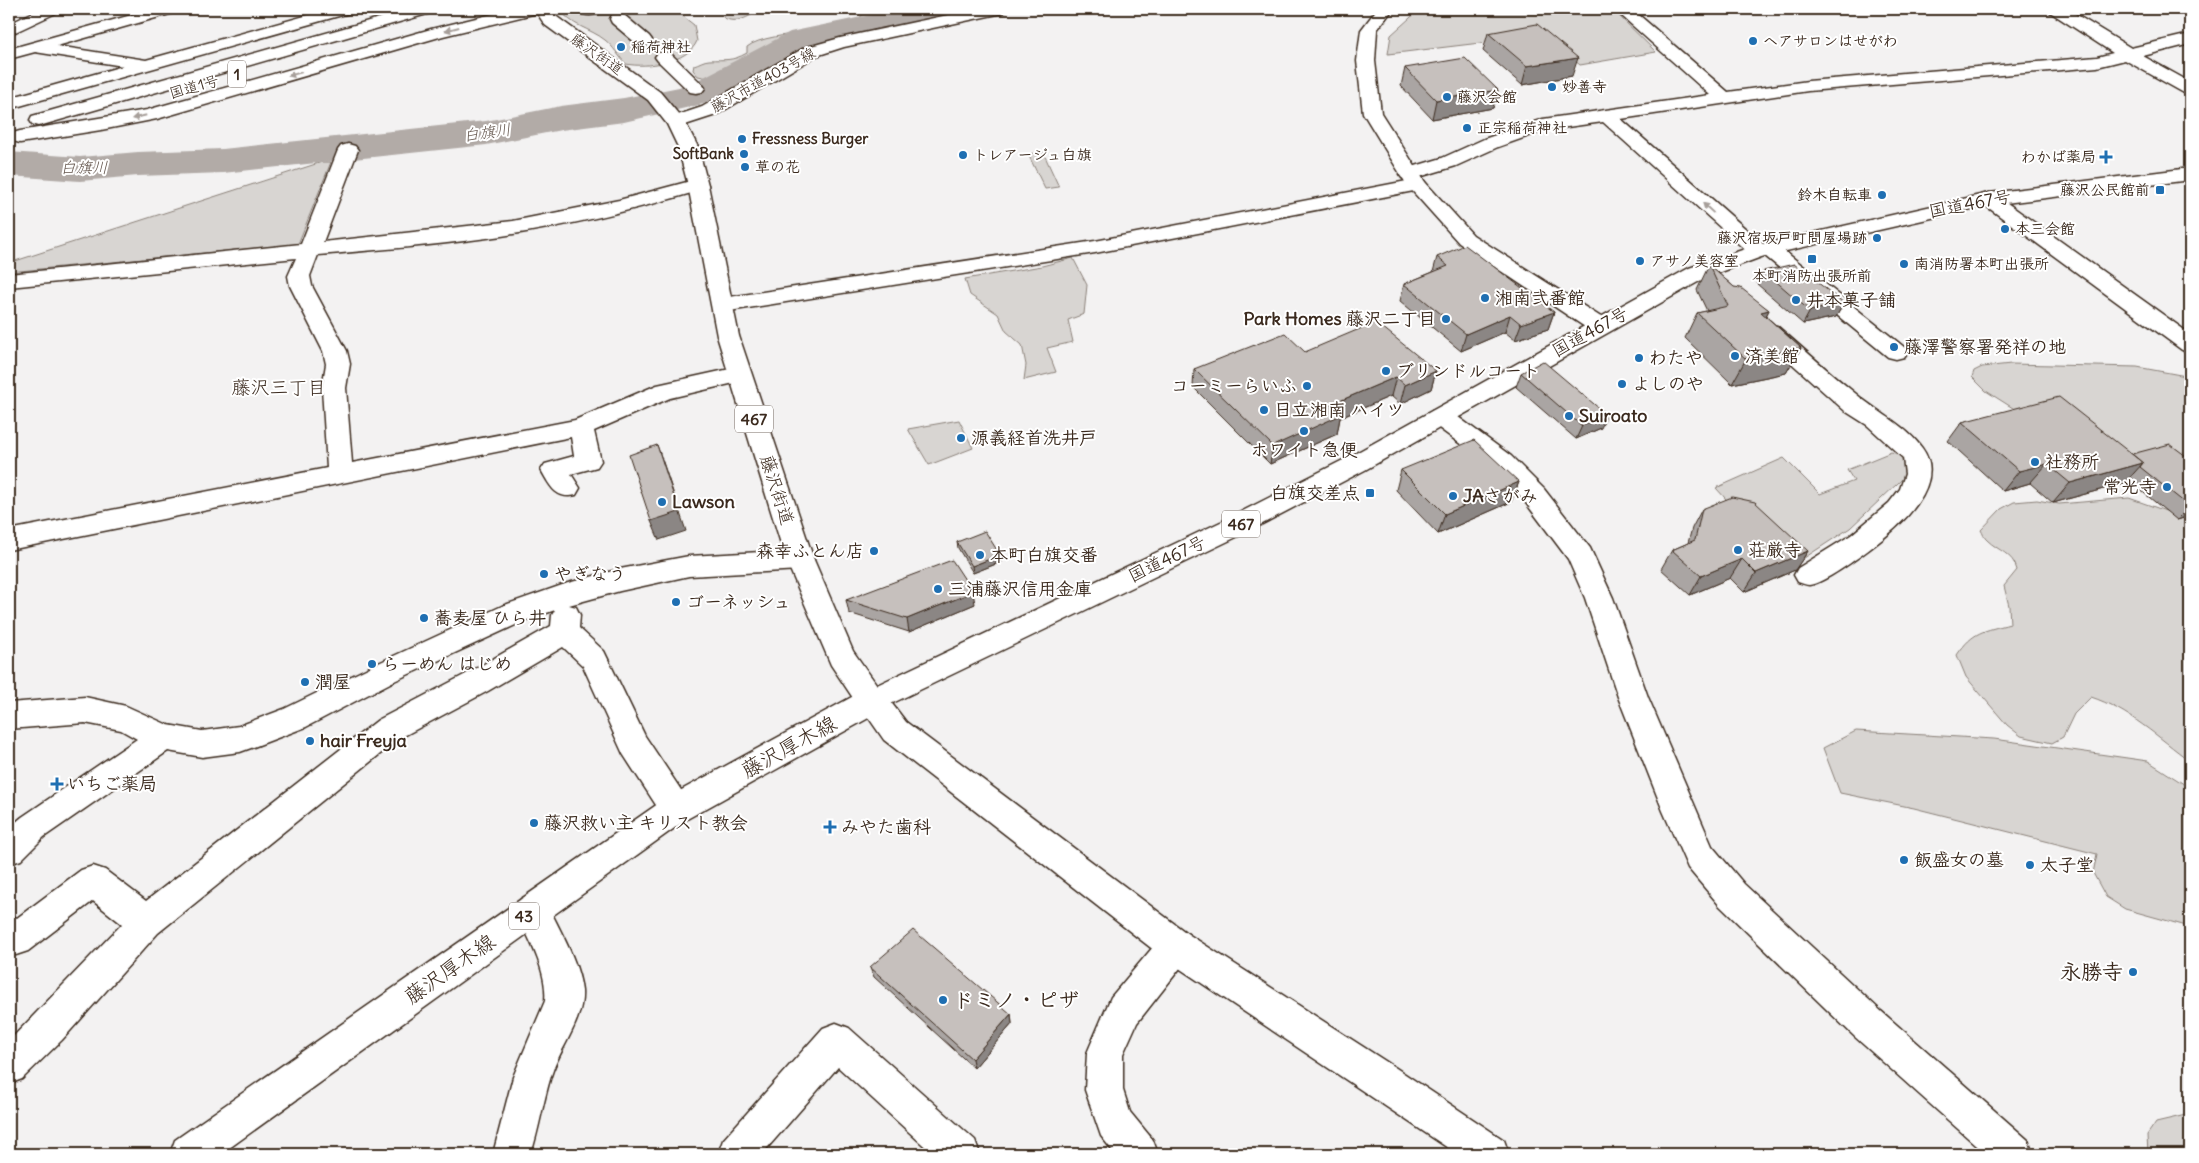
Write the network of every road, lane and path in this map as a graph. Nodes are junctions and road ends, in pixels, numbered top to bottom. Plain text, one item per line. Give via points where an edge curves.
1 (52, 9) edge
2 (171, 9) edge
3 (288, 9) edge
4 (348, 9) edge
5 (428, 9) edge
6 (465, 9) edge
7 (533, 9) edge
8 (542, 9) edge
9 (998, 9) edge
10 (1385, 9) edge
11 (1622, 9) edge
12 (2056, 9) edge
13 (600, 12) edge
14 (9, 30) edge
15 (269, 30) junction
16 (2190, 39) edge
17 (643, 40) dead end
18 (9, 44) edge
19 (32, 48) junction
20 (9, 54) edge
21 (2129, 55) junction
22 (664, 57) dead end
23 (151, 65) junction
24 (696, 88) dead end
25 (2190, 89) edge
26 (1724, 99) junction
27 (9, 104) edge
28 (664, 108) junction
29 (1607, 116) junction
30 (12, 135) edge
31 (348, 150) dead end
32 (2190, 174) edge
33 (1413, 180) junction
34 (698, 185) junction
35 (1989, 198) junction
36 (309, 250) junction
37 (1764, 250) junction
38 (1696, 273) junction
39 (9, 280) edge
40 (1717, 288) edge
41 (723, 305) junction
42 (1752, 317) edge
43 (1599, 326) junction
44 (2190, 346) edge
45 (1896, 352) dead end
46 (739, 375) junction
47 (1441, 418) junction
48 (581, 427) junction
49 (340, 475) junction
50 (567, 488) dead end
51 (9, 540) edge
52 (800, 560) junction
53 (1808, 575) edge
54 (568, 594) junction
55 (566, 632) junction
56 (872, 701) junction
57 (9, 716) edge
58 (164, 738) junction
59 (676, 809) junction
60 (9, 849) edge
61 (533, 910) junction
62 (146, 922) junction
63 (9, 931) edge
64 (1176, 946) junction
65 (9, 1066) edge
66 (197, 1152) edge
67 (512, 1154) edge
68 (737, 1154) edge
69 (962, 1154) edge
70 (1139, 1154) edge
71 (1490, 1154) edge
72 (2014, 1154) edge

1 - 14 main road
2 - 19 main road
3 - 15 main road
4 - 15 main road
5 - 30 main road, 国道1号 / 1
6 - 30 main road, 国道1号 / 1
7 -> 30 main road via 149,115 87,127
8 - 28 main road, 藤沢街道 / 467 via 552,21
9 - 28 main road, 藤沢市道403号線 via 810,52 709,111
10 - 33 main road via 1369,30 1366,61 1372,113
11 - 26 main road
12 - 21 main road
13 - 17 main road
15 - 23 main road
16 - 21 main road
18 - 19 main road
19 - 20 main road
19 - 23 main road
21 - 25 main road
21 - 26 main road via 2076,64 1808,86
22 - 24 main road
23 - 27 main road
26 - 29 main road
28 - 34 main road, 藤沢街道 / 467 via 688,147
29 - 33 main road via 1524,130
37 -> 29 main road
31 - 36 main road
32 - 35 main road, 国道467号 / 467
33 - 41 main road via 1095,247
33 - 43 main road via 1466,239
34 - 36 main road via 558,221 486,232
34 - 41 main road, 藤沢街道 / 467
35 - 37 main road, 国道467号 / 467
35 - 44 main road
36 - 39 main road
36 - 49 main road via 299,276 338,364 334,388
37 - 38 main road, 国道467号 / 467
37 - 45 main road
38 - 40 main road
38 - 43 main road, 国道467号 / 467
41 - 46 main road, 藤沢街道 / 467
42 - 53 main road via 1854,405 1869,413 1915,457 1918,470 1913,489 1905,502 1872,535
43 - 47 main road, 国道467号 / 467
46 - 48 main road via 665,391
46 - 52 main road, 藤沢街道 / 467
47 - 56 main road, 国道467号 / 467 via 1238,525
47 - 72 main road via 1502,462 1535,496 1580,555 1679,811 1700,856 1713,874 1732,896 1868,1024
48 - 49 main road
48 - 50 main road via 588,461 554,470
49 - 51 main road
52 - 54 main road via 689,566
52 - 56 main road, 藤沢街道 / 467 via 841,657
54 - 55 main road
54 - 58 main road via 504,618 295,718 240,739 202,744
55 - 59 main road via 594,658 634,744
55 - 62 main road via 389,729
56 - 59 main road, 藤沢厚木線 / 43
56 - 64 main road, 藤沢街道 via 895,731
57 - 58 main road via 85,710 126,720
58 - 60 main road via 33,827
59 - 61 main road, 藤沢厚木線 / 43
61 - 66 main road, 藤沢厚木線 / 43
61 - 67 main road via 564,991 562,1007 532,1078
62 - 63 main road via 93,881 16,939
62 - 65 main road via 50,1027
64 - 70 main road via 1124,1010 1105,1053 1104,1090 1114,1123
64 - 71 main road, 藤沢街道
68 - 69 main road via 836,1041

